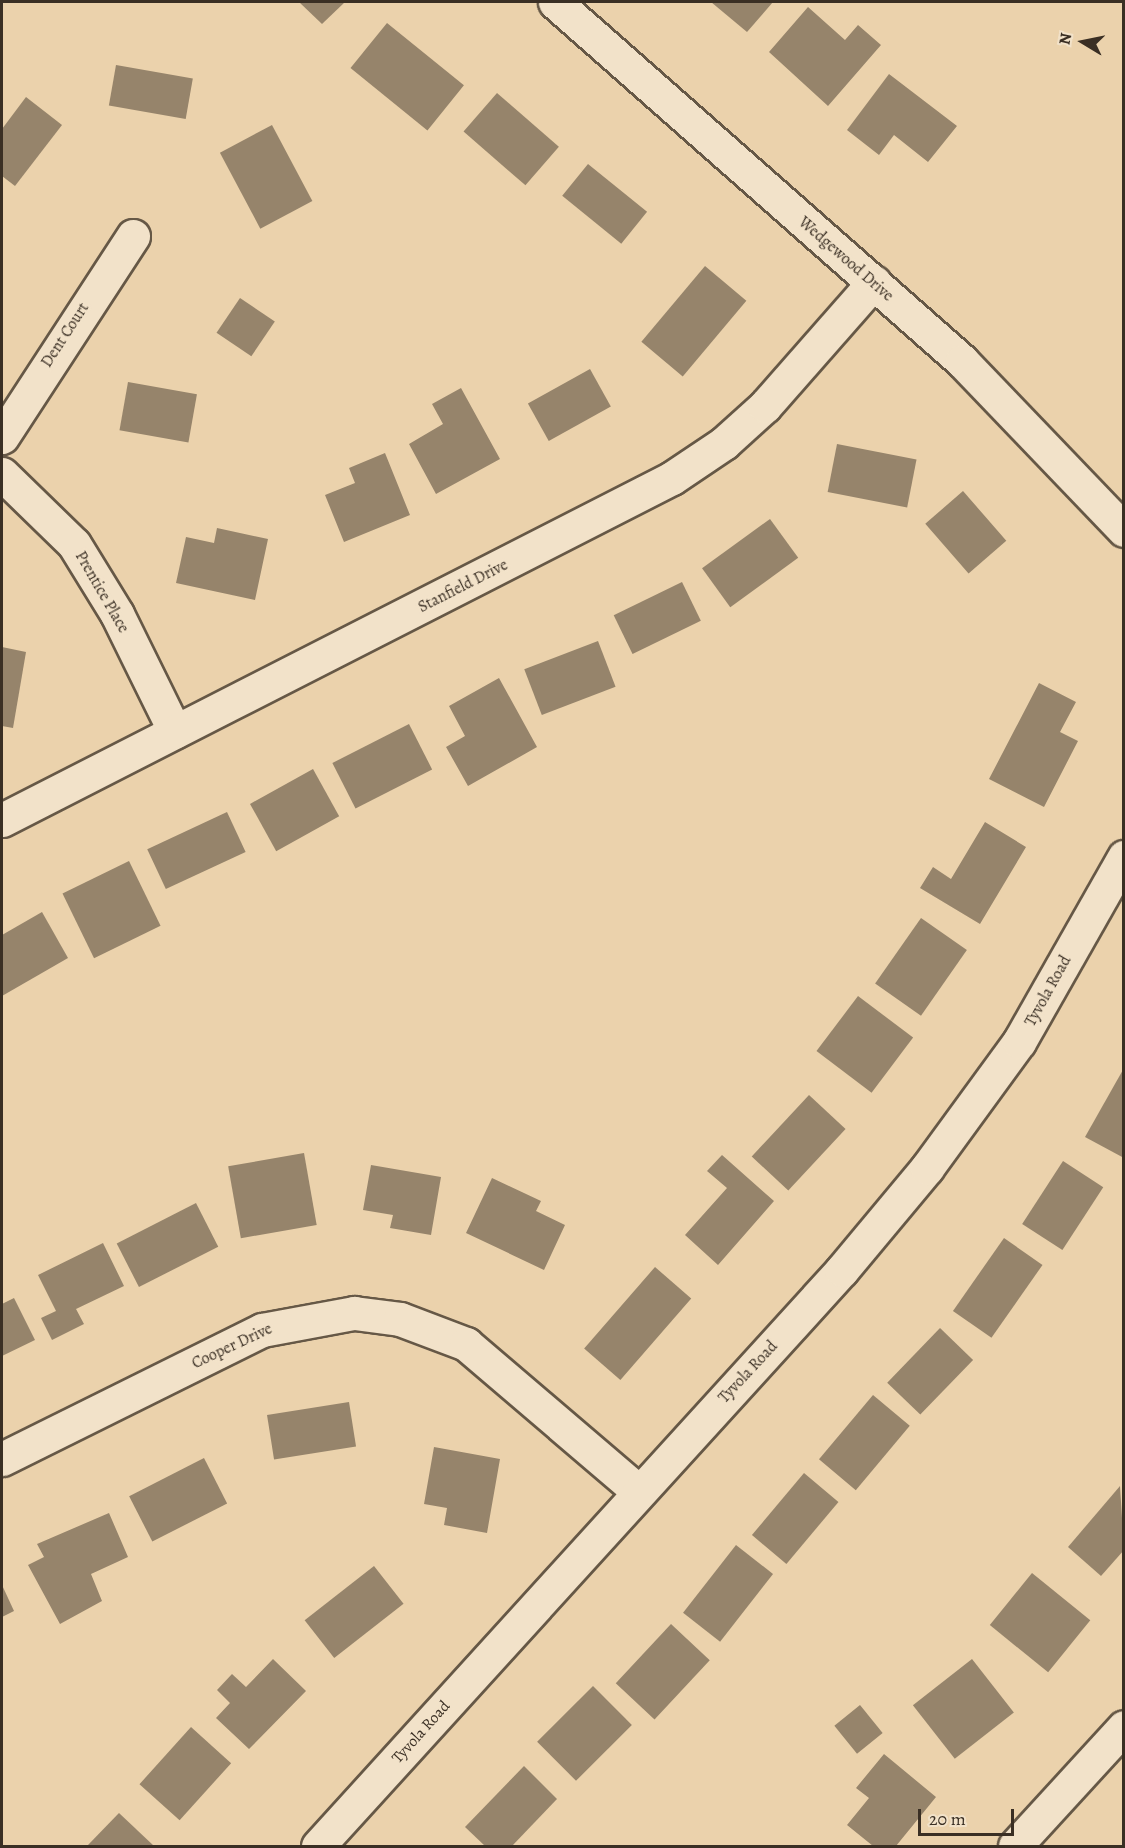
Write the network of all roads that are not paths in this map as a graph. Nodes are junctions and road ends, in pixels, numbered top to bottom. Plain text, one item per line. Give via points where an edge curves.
1 (555, 2) edge
2 (133, 236) dead end
3 (874, 282) junction
4 (2, 437) edge
5 (2, 474) edge
6 (1124, 530) edge
7 (175, 732) junction
8 (2, 820) edge
9 (1124, 857) edge
10 (2, 1459) edge
11 (638, 1491) junction
12 (1124, 1727) edge
13 (318, 1846) edge
14 (1015, 1846) edge

1 - 3 street, Wedgewood Drive
2 - 4 street, Dent Court
3 - 6 street, Wedgewood Drive via 962,361
3 - 7 street, Stanfield Drive via 765,406 724,443 672,478
5 - 7 street, Prentice Place via 74,544 117,614
7 - 8 street, Stanfield Drive
9 - 11 street, Tyvola Road via 1019,1042 927,1168 842,1270
10 - 11 street, Cooper Drive via 262,1330 354,1313 400,1319 466,1344
11 - 13 street, Tyvola Road
12 - 14 street

